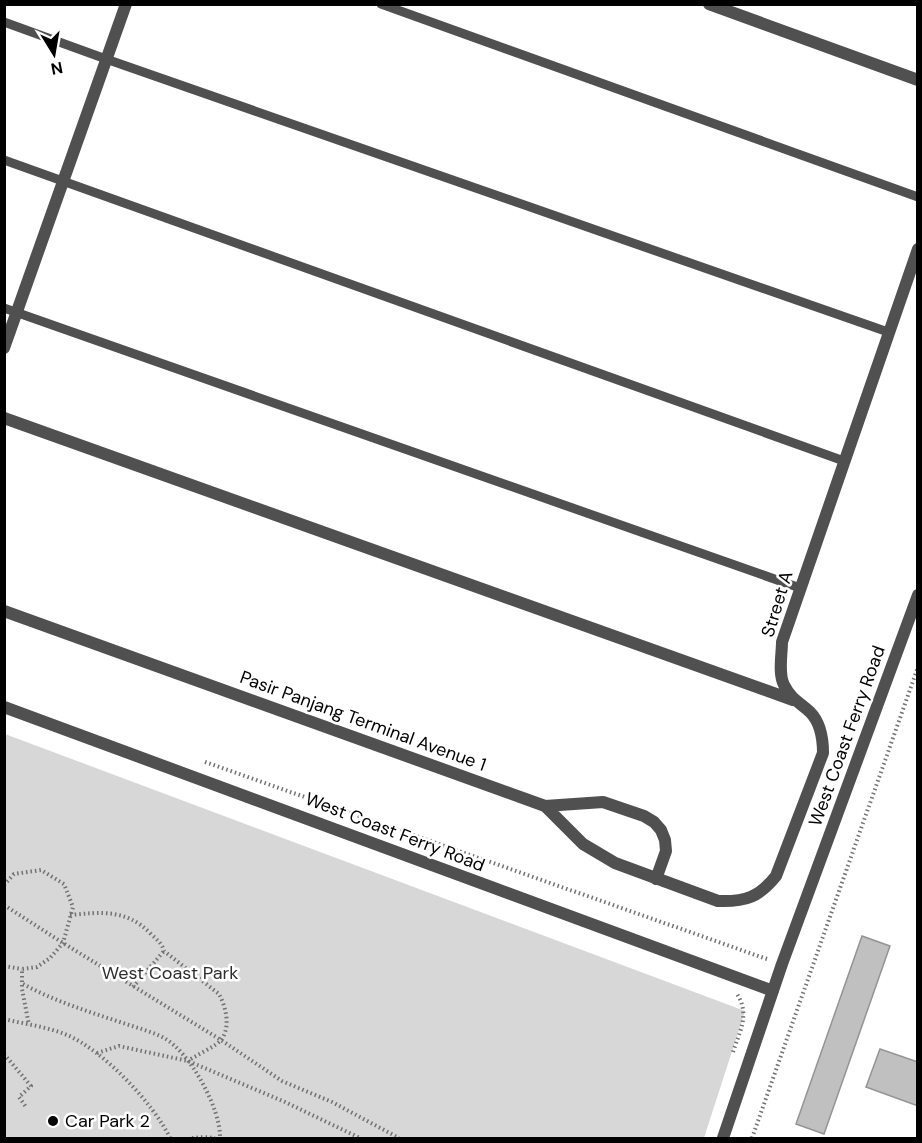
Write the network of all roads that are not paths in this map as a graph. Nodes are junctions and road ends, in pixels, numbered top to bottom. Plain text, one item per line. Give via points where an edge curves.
1 (126, 4) edge
2 (381, 4) edge
3 (709, 4) edge
4 (4, 22) edge
5 (106, 59) junction
6 (918, 80) edge
7 (4, 160) edge
8 (63, 181) junction
9 (918, 197) edge
10 (918, 249) edge
11 (4, 308) edge
12 (17, 313) junction
13 (888, 332) junction
14 (4, 348) edge
15 (4, 418) edge
16 (844, 461) junction
17 (800, 588) junction
18 (918, 596) edge
19 (4, 611) edge
20 (794, 700) junction
21 (4, 707) edge
22 (545, 806) junction
23 (656, 879) junction
24 (773, 990) junction
25 (723, 1138) edge

1 - 5 street
2 - 9 lane
3 - 6 street
4 - 5 lane
5 - 8 street
5 - 13 lane
7 - 8 lane
8 - 12 street
8 - 16 lane
10 - 13 street, Street A
11 - 12 lane
12 - 14 street
12 - 17 lane
13 - 16 street, Street A
15 - 20 street
16 - 17 street, Street A
17 - 20 street, Street A via 782,642 782,682
18 - 24 street, West Coast Ferry Road
19 - 22 street, Pasir Panjang Terminal Avenue 1
20 - 23 street, Street A via 811,713 819,726 823,753 776,876 765,890 735,902 718,902
21 - 24 street, West Coast Ferry Road
22 - 23 street, Street A via 583,844 615,863
22 - 23 street, Pasir Panjang Terminal Avenue 1 via 603,802 654,822 661,830 666,851
24 - 25 street, West Coast Ferry Road

